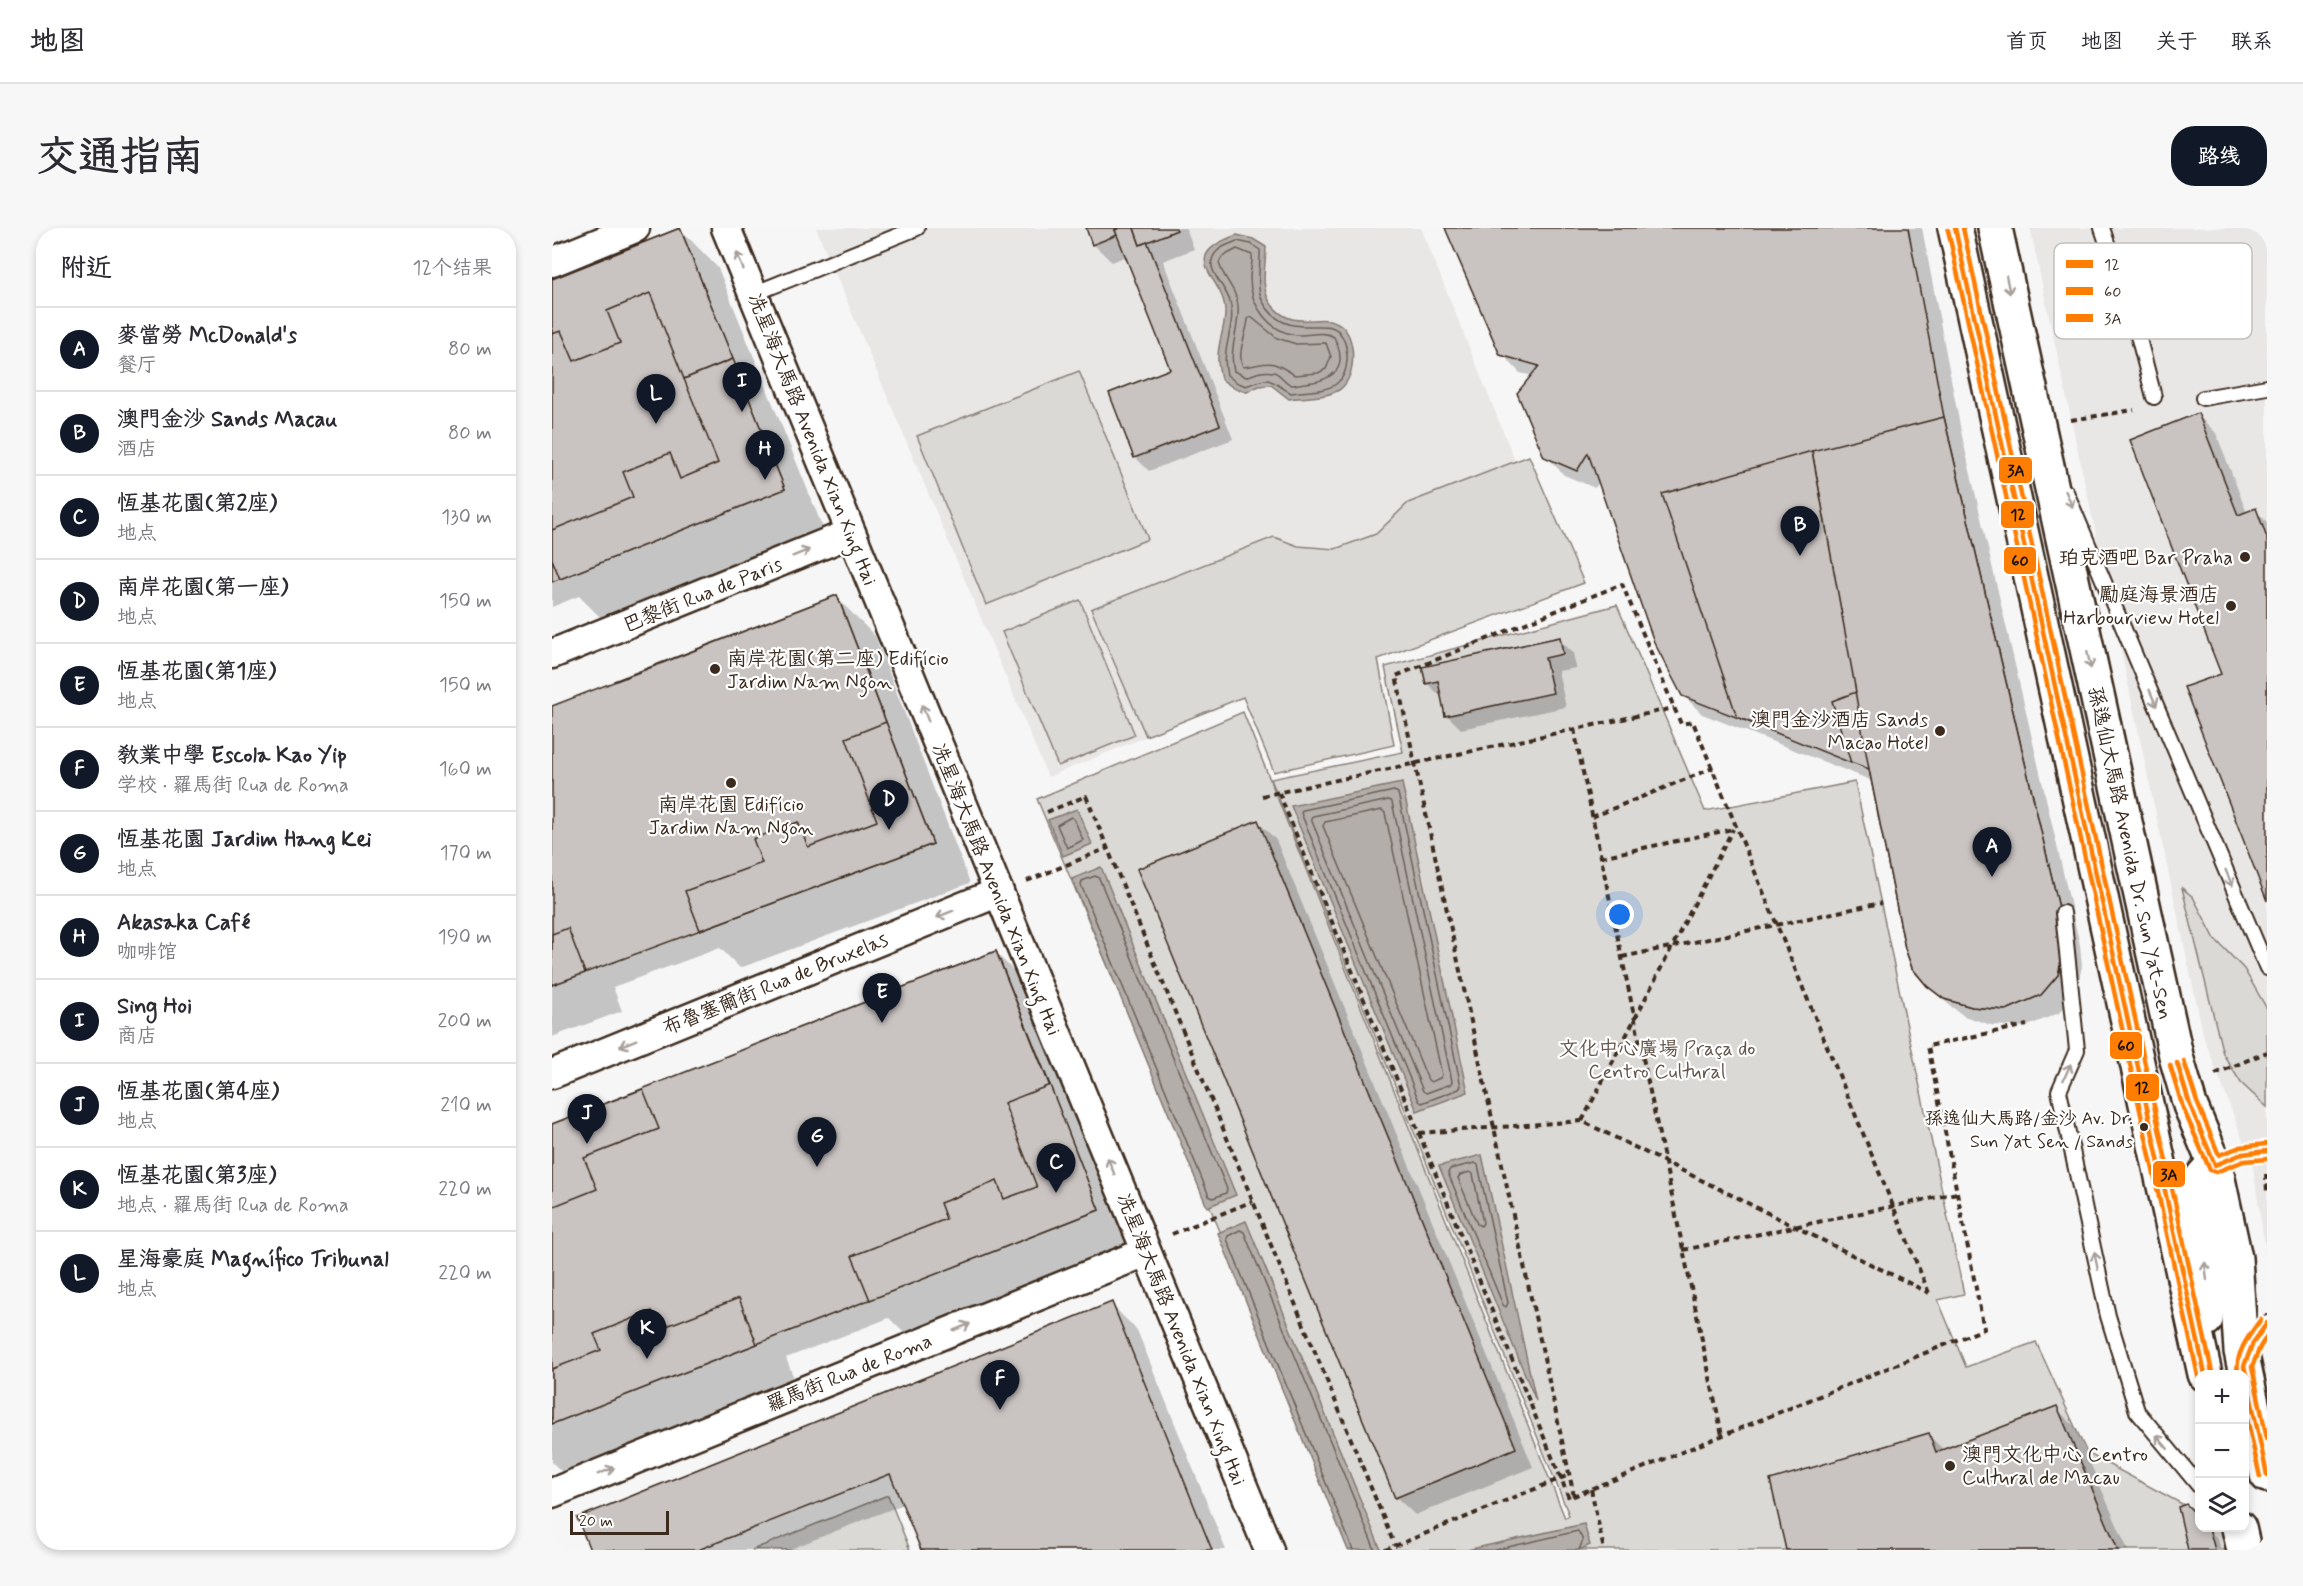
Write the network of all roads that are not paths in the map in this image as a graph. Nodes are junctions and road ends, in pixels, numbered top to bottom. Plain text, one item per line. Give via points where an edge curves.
1 (635, 228) edge
2 (726, 228) edge
3 (918, 228) edge
4 (1956, 228) edge
5 (1995, 228) edge
6 (2102, 228) edge
7 (2107, 243) edge
8 (552, 262) edge
9 (753, 294) junction
10 (2139, 339) edge
11 (2267, 387) edge
12 (2154, 397) dead end
13 (2203, 398) dead end
14 (2039, 426) junction
15 (851, 533) junction
16 (552, 654) edge
17 (999, 892) junction
18 (2063, 913) dead end
19 (2267, 968) edge
20 (552, 1074) edge
21 (2267, 1151) edge
22 (2215, 1165) junction
23 (1145, 1248) junction
24 (2267, 1323) edge
25 (2204, 1370) edge
26 (2205, 1370) edge
27 (2245, 1370) edge
28 (2247, 1370) edge
29 (2249, 1389) edge
30 (2267, 1475) edge
31 (2195, 1482) edge
32 (552, 1493) edge
33 (1269, 1550) edge

1 - 8 street
9 -> 2 street, 冼星海大馬路 Avenida Xian Xing Hai
3 - 9 lane
4 - 25 main road, 孫逸仙大馬路 Avenida Dr. Sun Yat-Sen
5 -> 14 main road, 孫逸仙大馬路 Avenida Dr. Sun Yat-Sen
6 - 7 lane
9 - 15 street, 冼星海大馬路 Avenida Xian Xing Hai
10 - 12 lane
11 - 13 lane
14 -> 19 lane
14 -> 22 main road, 孫逸仙大馬路 Avenida Dr. Sun Yat-Sen via 2176,1060
16 -> 15 street, 巴黎街 Rua de Paris
17 -> 15 street, 冼星海大馬路 Avenida Xian Xing Hai
17 -> 20 street, 布魯塞爾街 Rua de Bruxelas
23 -> 17 street, 冼星海大馬路 Avenida Xian Xing Hai
31 -> 18 lane via 2137,1412 2108,1316 2059,1091 2077,1050
21 - 22 lane via 2242,1154
26 -> 22 main road via 2207,1272 2192,1201 2199,1181
22 - 27 main road, 孫逸仙大馬路 Avenida Dr. Sun Yat-Sen via 2235,1258
32 -> 23 street, 羅馬街 Rua de Roma
23 - 33 street, 冼星海大馬路 Avenida Xian Xing Hai
24 - 28 lane via 2249,1350
29 - 30 main road, 孫逸仙大馬路 Avenida Dr. Sun Yat-Sen

